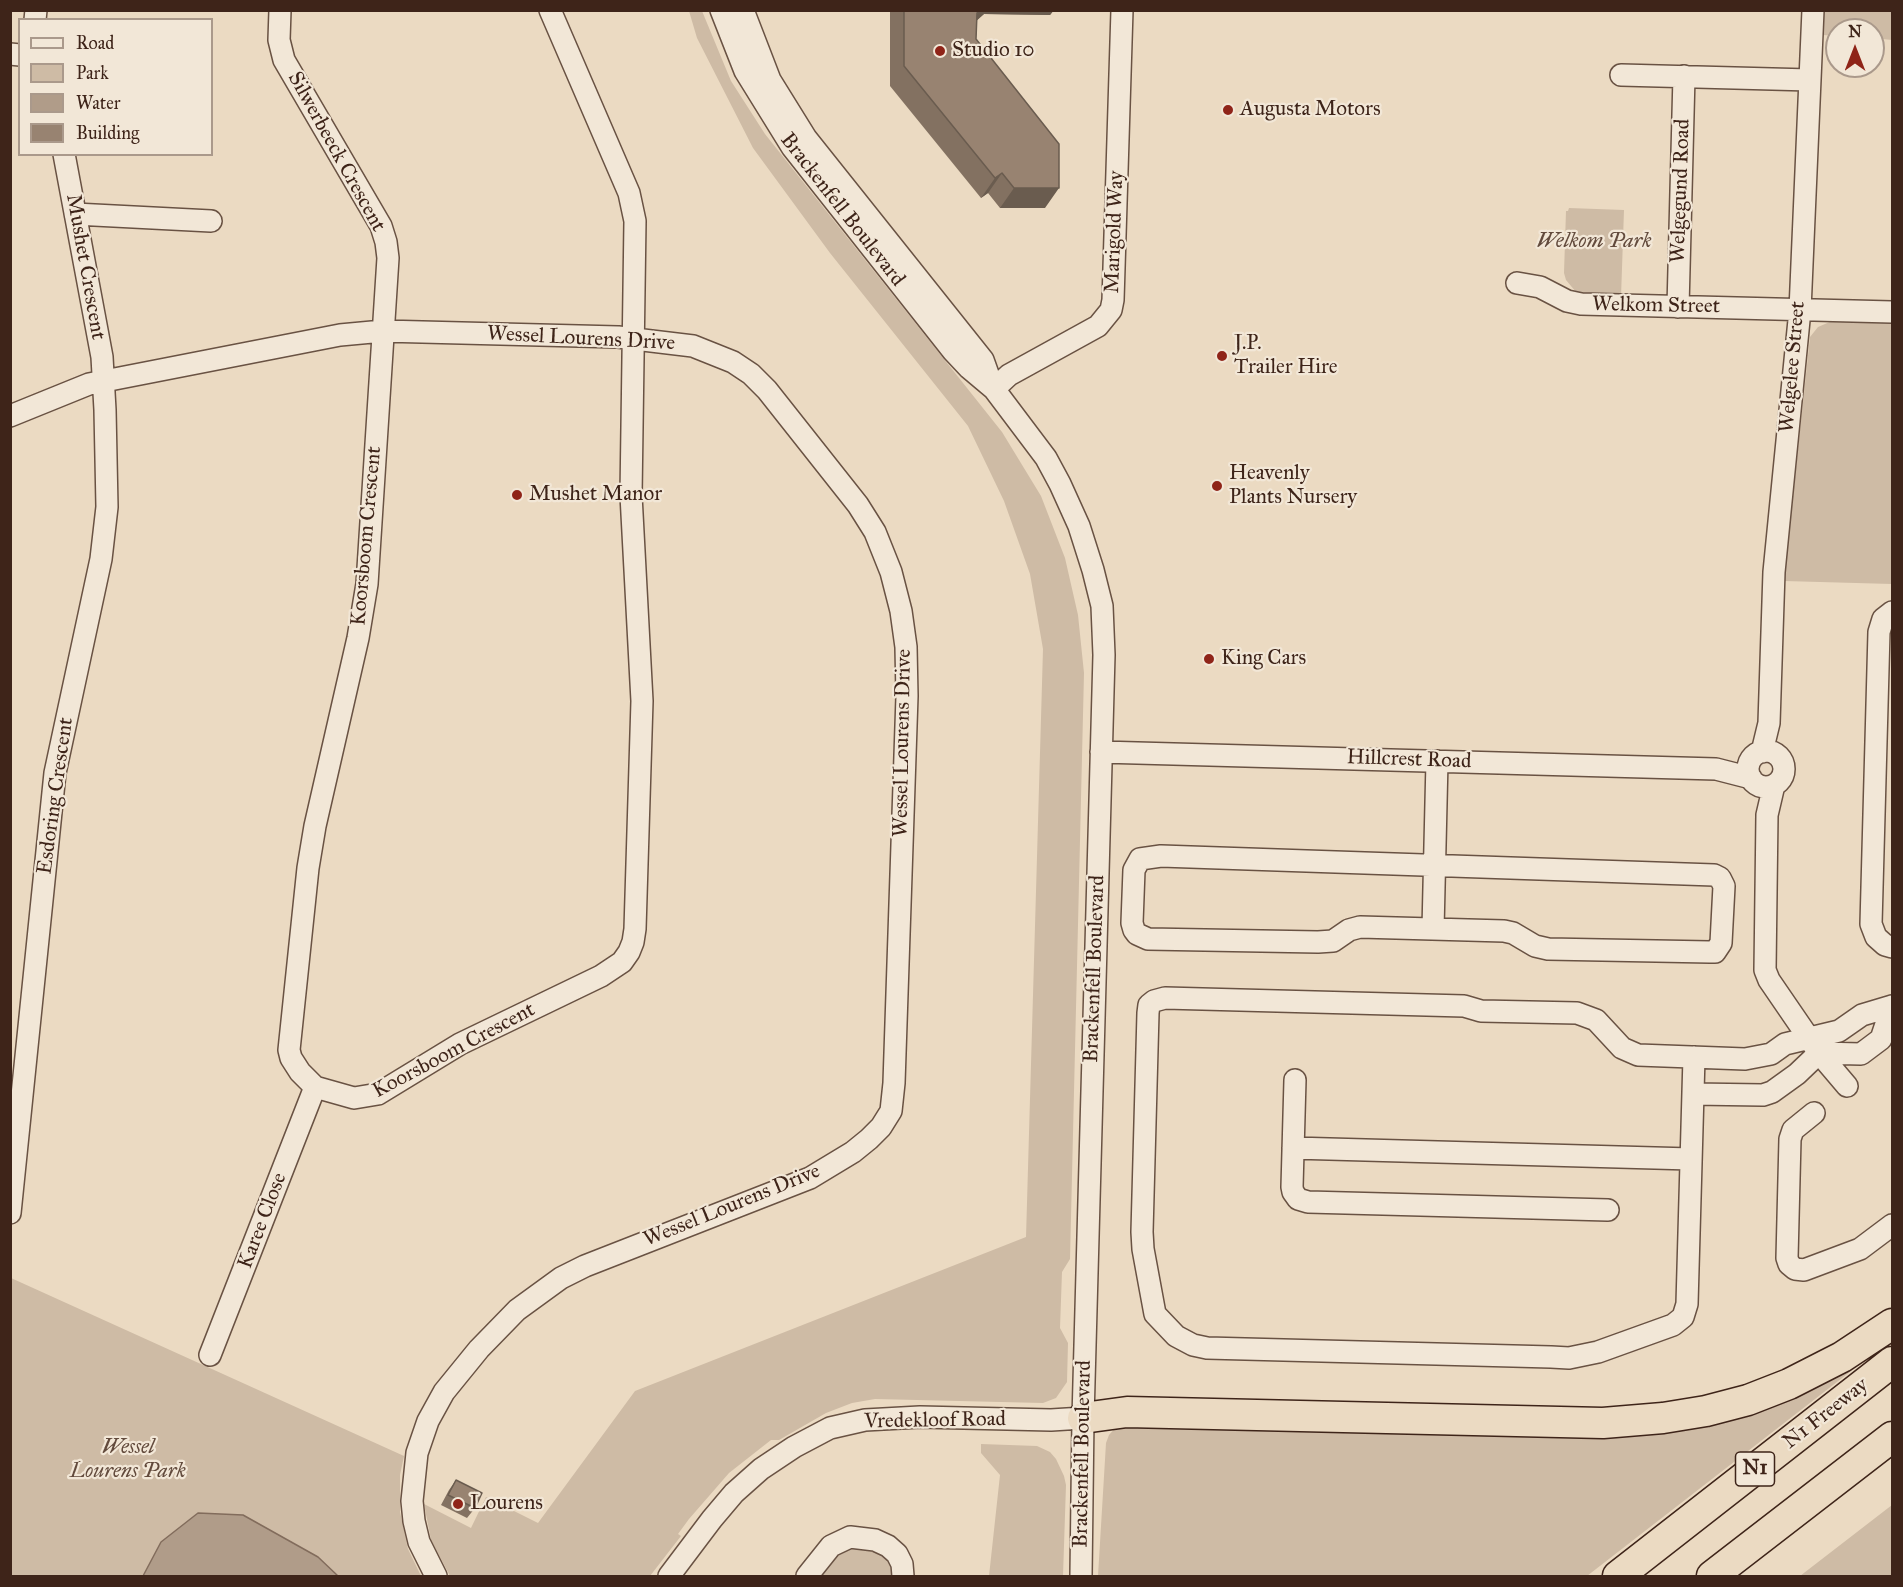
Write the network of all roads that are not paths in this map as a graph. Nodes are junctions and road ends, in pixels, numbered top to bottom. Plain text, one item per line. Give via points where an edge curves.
1 (279, 10) edge
2 (550, 10) edge
3 (721, 10) edge
4 (743, 10) edge
5 (1122, 10) edge
6 (1814, 10) edge
7 (1621, 75) dead end
8 (1684, 76) junction
9 (1810, 80) junction
10 (64, 156) edge
11 (75, 214) junction
12 (211, 221) dead end
13 (1517, 283) dead end
14 (1678, 307) junction
15 (1800, 310) junction
16 (1893, 312) edge
17 (383, 331) junction
18 (633, 338) junction
19 (103, 381) junction
20 (994, 389) junction
21 (10, 416) edge
22 (1893, 612) edge
23 (1101, 752) junction
24 (1437, 761) junction
25 (1763, 769) junction
26 (1435, 865) junction
27 (1433, 929) junction
28 (1893, 947) edge
29 (1892, 1006) edge
30 (1814, 1045) junction
31 (1694, 1058) junction
32 (1295, 1080) dead end
33 (1847, 1086) dead end
34 (315, 1087) junction
35 (1693, 1094) junction
36 (1814, 1113) dead end
37 (1293, 1148) junction
38 (1691, 1159) junction
39 (1608, 1210) dead end
40 (10, 1213) edge
41 (1893, 1225) edge
42 (1893, 1324) edge
43 (210, 1355) dead end
44 (1893, 1362) edge
45 (1083, 1418) junction
46 (1893, 1437) edge
47 (436, 1576) edge
48 (669, 1576) edge
49 (807, 1576) edge
50 (903, 1576) edge
51 (1081, 1576) edge
52 (1618, 1576) edge
53 (1712, 1576) edge

1 - 17 street, Silwerbeeck Crescent via 284,60 381,226 388,258
2 - 18 street via 631,202 635,232
3 - 20 street, Brackenfell Boulevard via 745,71 792,147 953,351
4 - 20 street, Brackenfell Boulevard via 770,80 806,138 983,360
5 - 20 street, Marigold Way via 1111,310 1098,326 1009,375
6 - 9 street, Welgelee Street
7 - 8 street
8 - 9 street
8 - 14 street, Welgegund Road
9 - 15 street, Welgelee Street
10 - 11 street, Mushet Crescent
11 - 12 street
11 - 19 street, Mushet Crescent
13 - 14 street, Welkom Street via 1540,287 1581,304
14 - 15 street, Welkom Street
15 - 16 street, Welkom Street
15 - 25 street, Welgelee Street via 1774,572 1769,723
17 - 18 street, Wessel Lourens Drive
17 - 19 street, Wessel Lourens Drive via 340,334
17 - 34 street, Koorsboom Crescent via 367,584 313,836 289,1039 291,1058
18 - 34 street, Koorsboom Crescent via 631,495 642,710 635,929 629,952 622,962 601,976 460,1044 378,1094 354,1098
18 - 47 street, Wessel Lourens Drive via 693,346 751,374 858,505 875,532 891,572 906,647 907,696 893,1100 881,1127 831,1166 810,1178 561,1278 517,1310 479,1349 444,1392 417,1453 414,1521 419,1542
19 - 21 street, Wessel Lourens Drive
19 - 40 street, Esdoring Crescent via 106,527 55,773
20 - 23 street, Brackenfell Boulevard via 1046,458 1079,526 1093,570 1102,606
22 - 28 street via 1883,619 1879,632 1871,924 1876,937
23 - 24 street, Hillcrest Road
23 - 45 street, Brackenfell Boulevard
24 - 25 street, Hillcrest Road
24 - 26 street
25 - 30 street, Welgelee Street via 1767,815 1765,970
26 - 27 street
26 - 27 street via 1714,874 1724,886 1721,943 1715,952 1548,949 1504,931
26 - 27 street via 1146,857 1140,859 1134,870 1132,923 1137,934 1148,939 1296,942 1333,941 1360,927
29 - 30 street via 1862,1015
29 - 30 street via 1881,1040 1858,1055
30 - 31 street via 1785,1044 1758,1058
30 - 33 street, Welgelee Street
30 - 35 street via 1797,1074 1763,1095
31 - 35 street
31 - 38 street via 1632,1053 1622,1048 1596,1020 1577,1013 1481,1011 1464,1006 1166,998 1154,1001 1148,1012 1142,1232 1152,1304 1155,1314 1176,1336 1193,1346 1207,1348 1569,1358 1598,1352 1673,1325 1685,1313
32 - 37 street
34 - 43 street, Karee Close
35 - 38 street
36 - 41 street via 1793,1130 1790,1139 1787,1258 1791,1266 1804,1270 1860,1249
37 - 38 street
37 - 39 street via 1293,1192 1303,1201
42 - 45 highway via 1790,1384 1737,1403 1663,1418 1603,1423 1127,1412
44 - 52 highway, N1 Freeway / N1
45 - 48 street, Vredekloof Road via 920,1417 865,1420 830,1428 761,1469 734,1493
45 - 51 street, Brackenfell Boulevard
46 - 53 highway
49 - 50 street via 831,1546 850,1537 875,1539 888,1546 897,1554

